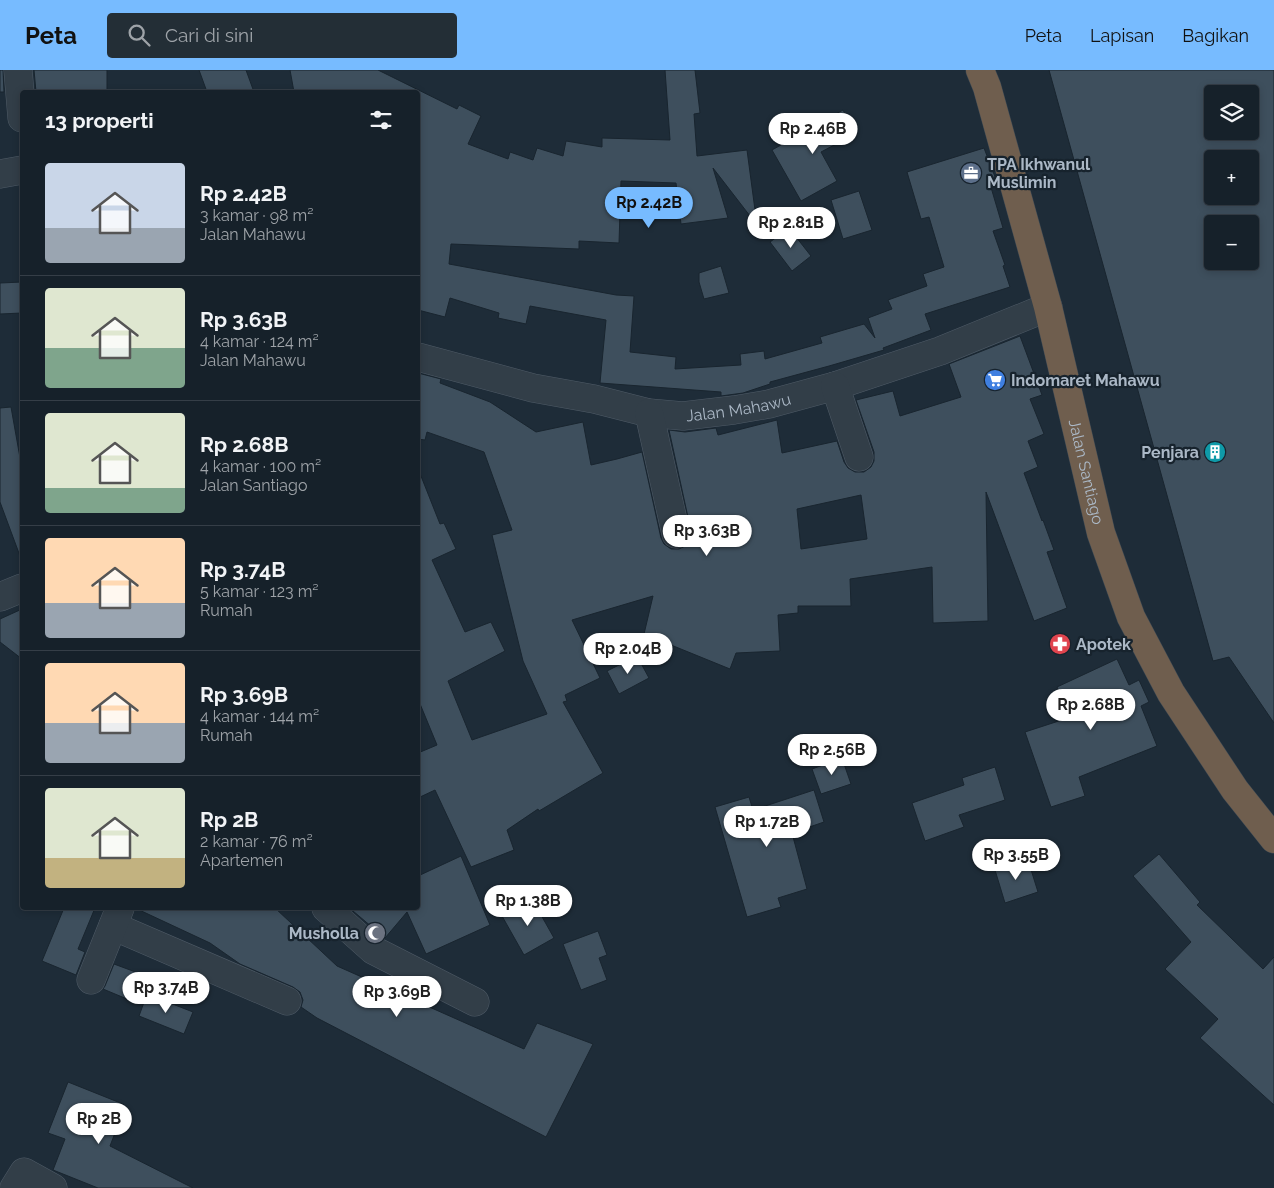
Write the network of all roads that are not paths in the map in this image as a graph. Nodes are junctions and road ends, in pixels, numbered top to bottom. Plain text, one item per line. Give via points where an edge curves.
1 (18, 70) edge
2 (980, 70) edge
3 (20, 94) edge
4 (20, 170) edge
5 (0, 174) edge
6 (1048, 307) junction
7 (420, 358) edge
8 (835, 386) junction
9 (649, 413) junction
10 (860, 457) dead end
11 (676, 534) dead end
12 (20, 589) edge
13 (0, 597) edge
14 (1272, 830) edge
15 (328, 910) edge
16 (117, 917) edge
17 (92, 980) dead end
18 (287, 1002) dead end
19 (475, 1002) dead end
20 (14, 1188) edge
21 (53, 1188) edge

1 - 3 street
2 - 6 highway, Jalan Santiago via 988,87
4 - 5 street
6 - 8 street, Jalan Mahawu via 940,351
6 - 14 highway, Jalan Santiago via 1101,533 1131,617 1171,694 1235,790
7 - 9 street, Jalan Mahawu via 533,388
8 - 9 street, Jalan Mahawu via 734,410 683,416
8 - 10 street
9 - 11 street
12 - 13 street
15 - 19 street via 373,950
16 - 17 street
16 - 18 street
20 - 21 street via 24,1172

